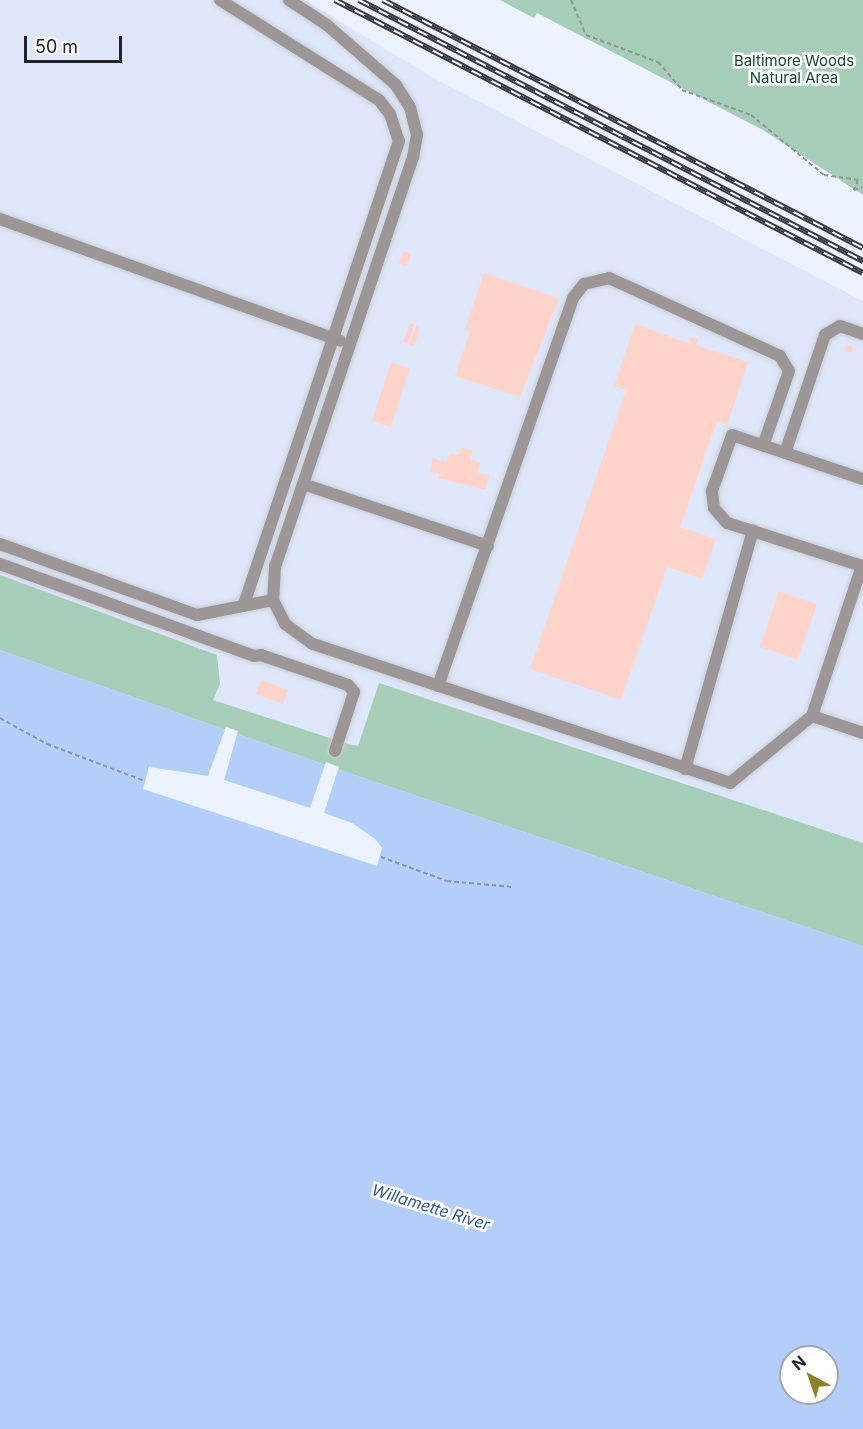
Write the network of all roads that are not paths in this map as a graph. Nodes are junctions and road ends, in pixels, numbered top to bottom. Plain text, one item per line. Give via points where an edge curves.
1 (220, 0) edge
2 (289, 0) edge
3 (0, 219) edge
4 (863, 334) edge
5 (335, 339) junction
6 (350, 344) junction
7 (763, 446) junction
8 (785, 453) junction
9 (863, 480) edge
10 (303, 484) junction
11 (753, 531) junction
12 (0, 544) edge
13 (488, 546) junction
14 (0, 564) edge
15 (273, 600) junction
16 (243, 606) junction
17 (438, 686) junction
18 (812, 716) junction
19 (863, 733) edge
20 (335, 751) dead end
21 (685, 769) junction

1 - 5 lane via 379,100 396,127 396,157
2 - 6 lane via 327,25 388,76 402,92 414,118 417,135 413,157
3 - 5 lane
4 - 8 lane via 840,326 825,335
5 - 6 lane
5 - 16 lane
6 - 10 lane
7 - 8 lane
7 - 11 lane via 732,435 712,491 714,508 721,519
7 - 13 lane via 789,371 780,356 629,285 609,278 591,280 573,298
8 - 9 lane
10 - 13 lane
10 - 15 lane via 275,566
11 - 18 lane via 862,566
11 - 21 lane
12 - 16 lane via 197,615
13 - 17 lane
14 - 20 lane via 254,656 261,655 348,685 354,692
15 - 16 lane
15 - 17 lane via 285,624 302,639
17 - 21 lane
18 - 19 lane
18 - 21 lane via 730,783

